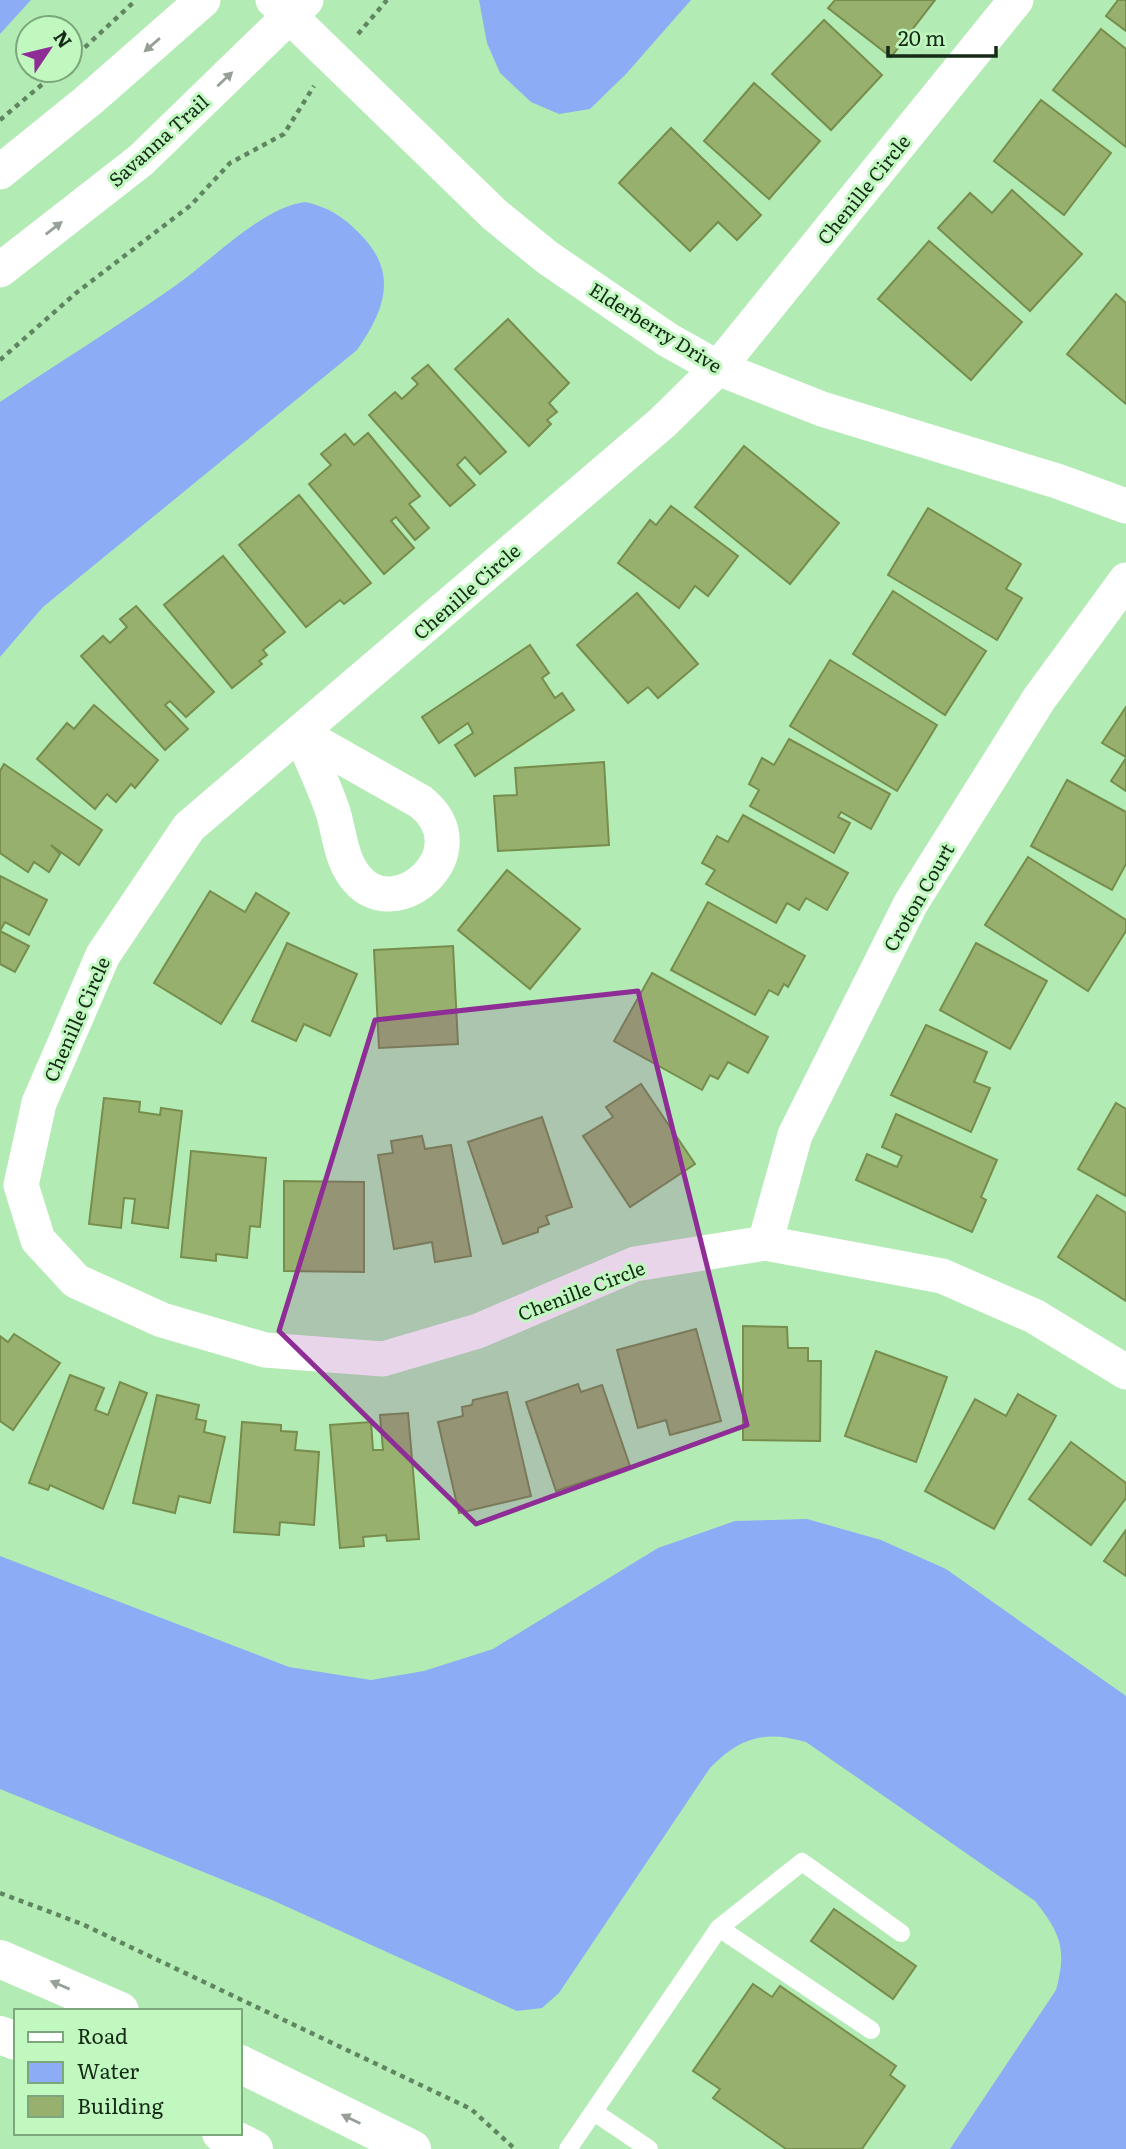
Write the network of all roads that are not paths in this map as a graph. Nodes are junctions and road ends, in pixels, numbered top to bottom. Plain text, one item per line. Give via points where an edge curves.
1 (203, 0) edge
2 (1016, 0) edge
3 (290, 6) edge
4 (0, 172) edge
5 (0, 270) edge
6 (718, 368) junction
7 (1126, 506) edge
8 (1126, 580) edge
9 (301, 734) junction
10 (765, 1243) junction
11 (1126, 1372) edge
12 (719, 1928) junction
13 (901, 1933) dead end
14 (0, 1959) edge
15 (115, 2009) edge
16 (871, 2030) dead end
17 (242, 2065) edge
18 (594, 2112) junction
19 (225, 2135) edge
20 (254, 2149) edge
21 (412, 2149) edge
22 (568, 2149) edge
23 (649, 2149) edge

1 -> 4 street
2 - 6 street, Chenille Circle
5 -> 3 street, Savanna Trail via 141,160
3 - 6 street, Elderberry Drive via 335,61 453,177 548,258 668,340
6 - 7 street, Elderberry Drive via 822,409
6 - 9 street, Chenille Circle via 662,423
8 - 10 street, Croton Court via 1039,699 911,903 795,1135
9 - 9 street via 331,805 346,862 358,881 379,894 415,886 436,867 443,853 443,834 433,814 421,802
9 - 10 street, Chenille Circle via 189,827 103,955 39,1103 21,1185 38,1240 76,1280 162,1320 265,1350 383,1359 478,1331 635,1265
10 - 11 street, Chenille Circle via 942,1276 1034,1316
12 - 13 lane via 802,1862
12 - 16 lane
12 - 18 lane
15 -> 14 street
21 -> 17 street
18 - 22 lane
18 - 23 lane
19 - 20 street

